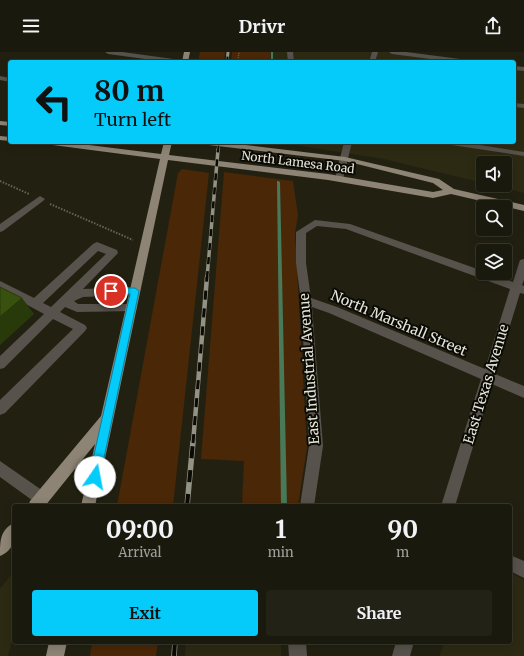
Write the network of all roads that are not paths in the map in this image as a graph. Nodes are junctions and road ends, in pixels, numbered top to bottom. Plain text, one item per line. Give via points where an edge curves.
1 (108, 52) edge
2 (392, 52) edge
3 (125, 53) edge
4 (117, 60) edge
5 (169, 60) edge
6 (453, 60) edge
7 (61, 144) edge
8 (167, 144) edge
9 (217, 144) edge
10 (348, 144) edge
11 (458, 144) edge
12 (524, 154) edge
13 (164, 157) junction
14 (345, 159) junction
15 (339, 179) junction
16 (451, 191) junction
17 (40, 199) road end
18 (524, 208) edge
19 (0, 228) edge
20 (524, 263) edge
21 (0, 284) edge
22 (520, 289) edge
23 (135, 291) junction
24 (306, 301) junction
25 (65, 302) junction
26 (35, 303) junction
27 (132, 308) junction
28 (53, 313) junction
29 (0, 364) edge
30 (488, 376) junction
31 (524, 392) edge
32 (0, 409) edge
33 (108, 418) junction
34 (0, 468) edge
35 (38, 502) edge
36 (88, 504) edge
37 (307, 504) edge
38 (449, 504) edge
39 (12, 533) edge
40 (0, 548) edge
41 (512, 564) edge
42 (524, 570) edge
43 (58, 644) edge
44 (297, 644) edge
45 (404, 644) edge
46 (55, 656) edge
47 (298, 656) edge
48 (401, 656) edge

1 - 3 street
2 - 6 street
3 - 4 street
3 - 5 street
7 - 13 main road, North Lamesa Road
8 - 13 main road
9 - 14 main road, North Lamesa Road
10 - 14 street
11 - 12 street
13 - 15 main road, North Lamesa Road
13 - 23 main road
14 - 15 street
14 - 16 main road, North Lamesa Road via 436,181
15 - 16 main road, North Lamesa Road via 433,194
16 - 18 main road, North Lamesa Road
17 - 19 street
20 - 22 street, East Texas Avenue
21 - 26 street
22 - 24 street, East Industrial Avenue via 347,226 315,223 301,232 301,263
22 - 30 street, East Texas Avenue
23 - 25 street via 81,293
23 - 27 main road
24 - 30 street, North Marshall Street
24 - 37 street, East Industrial Avenue via 316,446
25 - 26 street via 113,253 97,246
25 - 27 street via 77,308
25 - 28 street
26 - 28 street
27 - 33 main road
28 - 29 street
28 - 32 street via 81,328
30 - 31 street, North Marshall Street
30 - 38 street, East Texas Avenue
33 - 35 main road
33 - 36 main road
34 - 35 street
39 - 40 main road
41 - 42 street
43 - 46 main road
44 - 47 street
45 - 48 street

